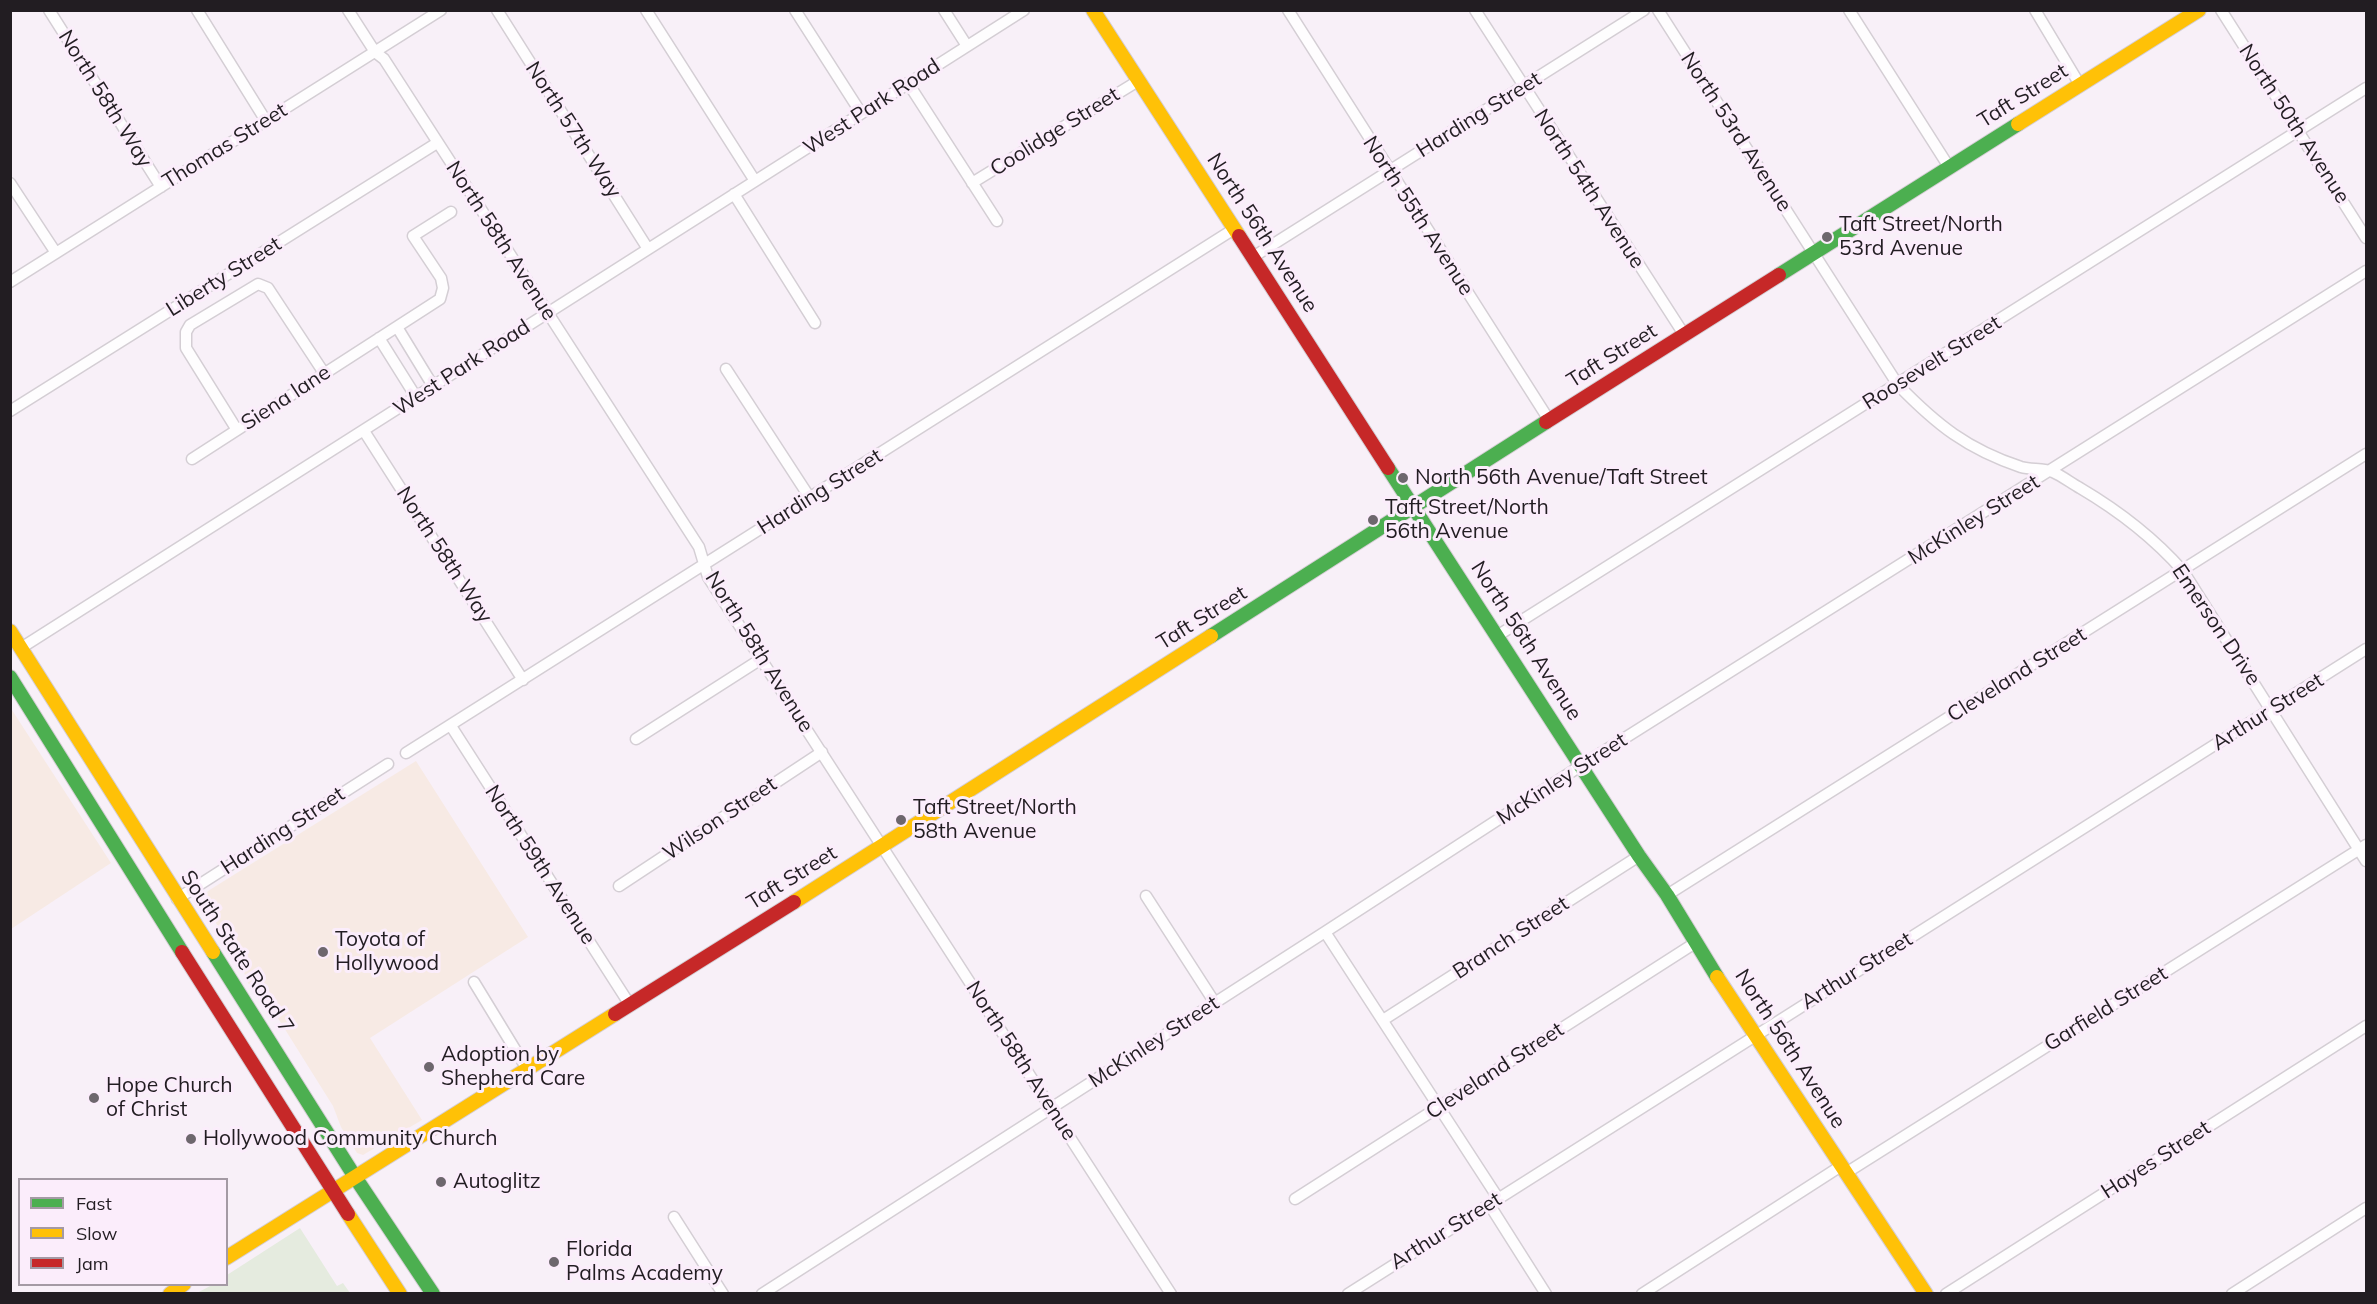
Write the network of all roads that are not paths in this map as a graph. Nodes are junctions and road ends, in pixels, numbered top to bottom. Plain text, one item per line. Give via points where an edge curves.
1 (49, 10) edge
2 (197, 10) edge
3 (348, 10) edge
4 (441, 10) edge
5 (497, 10) edge
6 (646, 10) edge
7 (795, 10) edge
8 (944, 10) edge
9 (1024, 10) edge
10 (1093, 10) edge
11 (1288, 10) edge
12 (1474, 10) edge
13 (1644, 10) edge
14 (1658, 10) edge
15 (1849, 10) edge
16 (2035, 10) edge
17 (2199, 10) edge
18 (2221, 10) edge
19 (967, 46) junction
20 (375, 52) junction
21 (1138, 81) junction
22 (908, 83) junction
23 (2080, 85) junction
24 (1524, 87) junction
25 (2367, 88) edge
26 (861, 113) junction
27 (266, 121) junction
28 (2298, 132) junction
29 (437, 142) junction
30 (1949, 167) junction
31 (1389, 171) junction
32 (755, 181) junction
33 (10, 183) edge
34 (972, 183) junction
35 (161, 187) junction
36 (734, 194) junction
37 (451, 212) dead end
38 (997, 221) dead end
39 (1234, 229) junction
40 (2367, 238) edge
41 (648, 249) junction
42 (1814, 253) junction
43 (56, 254) junction
44 (1253, 257) junction
45 (2367, 271) edge
46 (10, 282) edge
47 (549, 312) junction
48 (815, 323) dead end
49 (397, 327) junction
50 (1685, 336) junction
51 (380, 338) junction
52 (726, 369) dead end
53 (324, 373) junction
54 (1898, 385) junction
55 (433, 386) junction
56 (416, 397) junction
57 (10, 411) edge
58 (1549, 420) junction
59 (237, 430) junction
60 (364, 431) junction
61 (2367, 454) edge
62 (192, 459) dead end
63 (2051, 471) junction
64 (810, 498) junction
65 (1415, 507) junction
66 (705, 565) junction
67 (2183, 571) junction
68 (10, 631) edge
69 (1497, 636) junction
70 (16, 648) edge
71 (2367, 649) edge
72 (761, 659) junction
73 (10, 677) edge
74 (523, 680) junction
75 (31, 709) junction
76 (2272, 709) junction
77 (66, 720) junction
78 (451, 726) junction
79 (636, 739) dead end
80 (822, 752) junction
81 (406, 753) dead end
82 (388, 764) dead end
83 (1582, 765) junction
84 (883, 846) junction
85 (2363, 847) edge
86 (1639, 856) junction
87 (2367, 861) edge
88 (619, 886) dead end
89 (145, 890) junction
90 (1667, 895) junction
91 (1146, 896) dead end
92 (177, 898) junction
93 (1325, 932) junction
94 (176, 939) junction
95 (1695, 942) junction
96 (207, 944) junction
97 (474, 982) dead end
98 (1215, 1003) junction
99 (630, 1005) junction
100 (1383, 1020) junction
101 (2367, 1026) edge
102 (1756, 1035) junction
103 (527, 1069) junction
104 (1439, 1107) junction
105 (1051, 1108) junction
106 (1844, 1169) junction
107 (355, 1177) junction
108 (332, 1191) junction
109 (1498, 1198) junction
110 (1295, 1199) dead end
111 (1489, 1204) junction
112 (2367, 1208) edge
113 (674, 1217) dead end
114 (228, 1257) edge
115 (400, 1293) edge
116 (434, 1293) edge
117 (723, 1293) edge
118 (762, 1293) edge
119 (1171, 1293) edge
120 (1348, 1293) edge
121 (1546, 1293) edge
122 (1642, 1293) edge
123 (1926, 1293) edge
124 (1946, 1293) edge
125 (2232, 1293) edge

1 - 35 street, North 58th Way
2 - 27 street
3 - 20 street, North 58th Avenue
4 - 20 street, Thomas Street
5 - 41 street, North 57th Way
6 - 32 street
7 - 26 street
8 - 19 street
9 - 19 street, West Park Road
10 - 21 street, North 56th Avenue
11 - 31 street, North 55th Avenue
12 - 24 street, North 54th Avenue
13 - 24 street, Harding Street
14 - 42 street, North 53rd Avenue
15 - 30 street
16 - 23 street
17 - 23 street, Taft Street
18 - 28 street, North 50th Avenue
19 - 22 street, West Park Road
20 - 27 street, Thomas Street
20 - 29 street, North 58th Avenue via 384,59
21 - 34 street, Coolidge Street
21 - 39 street, North 56th Avenue
22 - 26 street, West Park Road
22 - 34 street
23 - 30 street, Taft Street
24 - 31 street, Harding Street
24 - 50 street, North 54th Avenue
25 - 28 street, Roosevelt Street
26 - 32 street, West Park Road
27 - 35 street, Thomas Street
28 - 40 street, North 50th Avenue
28 - 54 street, Roosevelt Street
29 - 47 street, North 58th Avenue
29 - 57 street, Liberty Street
30 - 42 street, Taft Street
31 - 44 street, Harding Street
31 - 58 street, North 55th Avenue
32 - 36 street, West Park Road
33 - 43 street
34 - 38 street
35 - 43 street, Thomas Street
36 - 41 street, West Park Road
36 - 48 street
37 - 49 street, Siena lane via 413,236 441,278 440,299
39 - 44 street, North 56th Avenue
39 - 64 street, Harding Street
41 - 47 street, West Park Road
42 - 50 street, Taft Street
42 - 54 street, Emerson Drive
43 - 46 street, Thomas Street
44 - 65 street, North 56th Avenue
45 - 63 street, McKinley Street
47 - 55 street, West Park Road
47 - 66 street, North 58th Avenue via 699,547
49 - 51 street, Siena lane
49 - 55 street
50 - 58 street, Taft Street
51 - 53 street, Siena lane
51 - 56 street
52 - 64 street
53 - 59 street, Siena lane
53 - 59 street via 268,288 258,284 190,325 184,340 186,348
54 - 63 street, Emerson Drive via 1946,430 1978,450 2024,468
54 - 69 street, Roosevelt Street
55 - 56 street, West Park Road
56 - 60 street, West Park Road
58 - 65 street, Taft Street
59 - 62 street, Siena lane
60 - 70 street, West Park Road
60 - 74 street, North 58th Way
61 - 67 street, Cleveland Street
63 - 67 street, Emerson Drive via 2138,527
63 - 83 street, McKinley Street
64 - 66 street, Harding Street
65 - 69 street, North 56th Avenue
65 - 84 street, Taft Street
66 - 72 street, North 58th Avenue via 708,577
66 - 74 street, Harding Street
67 - 76 street, Emerson Drive
67 - 90 street, Cleveland Street
68 - 70 street, South State Road 7
69 - 83 street, North 56th Avenue
70 - 77 street, South State Road 7
71 - 76 street, Arthur Street
72 - 79 street
72 - 80 street, North 58th Avenue
73 - 75 street, South State Road 7
74 - 78 street, Harding Street
75 - 77 street via 48,708
75 - 89 street, South State Road 7
76 - 85 street, Emerson Drive
76 - 102 street, Arthur Street
77 - 92 street, South State Road 7
78 - 81 street, Harding Street
78 - 99 street, North 59th Avenue
80 - 84 street, North 58th Avenue
80 - 88 street, Wilson Street
82 - 92 street, Harding Street
83 - 86 street, North 56th Avenue
83 - 93 street, McKinley Street
84 - 99 street, Taft Street
84 - 105 street, North 58th Avenue
85 - 87 street, Emerson Drive
85 - 106 street, Garfield Street
86 - 90 street, North 56th Avenue
86 - 100 street, Branch Street
89 - 92 street via 162,898
89 - 94 street, South State Road 7
90 - 95 street, North 56th Avenue
91 - 98 street
92 - 96 street, South State Road 7
93 - 98 street, McKinley Street
93 - 100 street
94 - 96 street via 193,938
94 - 108 street, South State Road 7
95 - 102 street, North 56th Avenue
95 - 104 street, Cleveland Street
96 - 107 street, South State Road 7
97 - 103 street
98 - 105 street, McKinley Street
99 - 103 street, Taft Street
100 - 104 street
101 - 124 street, Hayes Street
102 - 106 street, North 56th Avenue
102 - 109 street, Arthur Street
103 - 107 street, Taft Street
104 - 109 street
104 - 110 street, Cleveland Street
105 - 118 street, McKinley Street
105 - 119 street, North 58th Avenue
106 - 122 street, Garfield Street
106 - 123 street, North 56th Avenue
107 - 108 street, Taft Street
107 - 116 street, South State Road 7
108 - 114 street, Taft Street
108 - 115 street, South State Road 7
109 - 111 street, Arthur Street
111 - 120 street, Arthur Street
111 - 121 street
112 - 125 street
113 - 117 street

